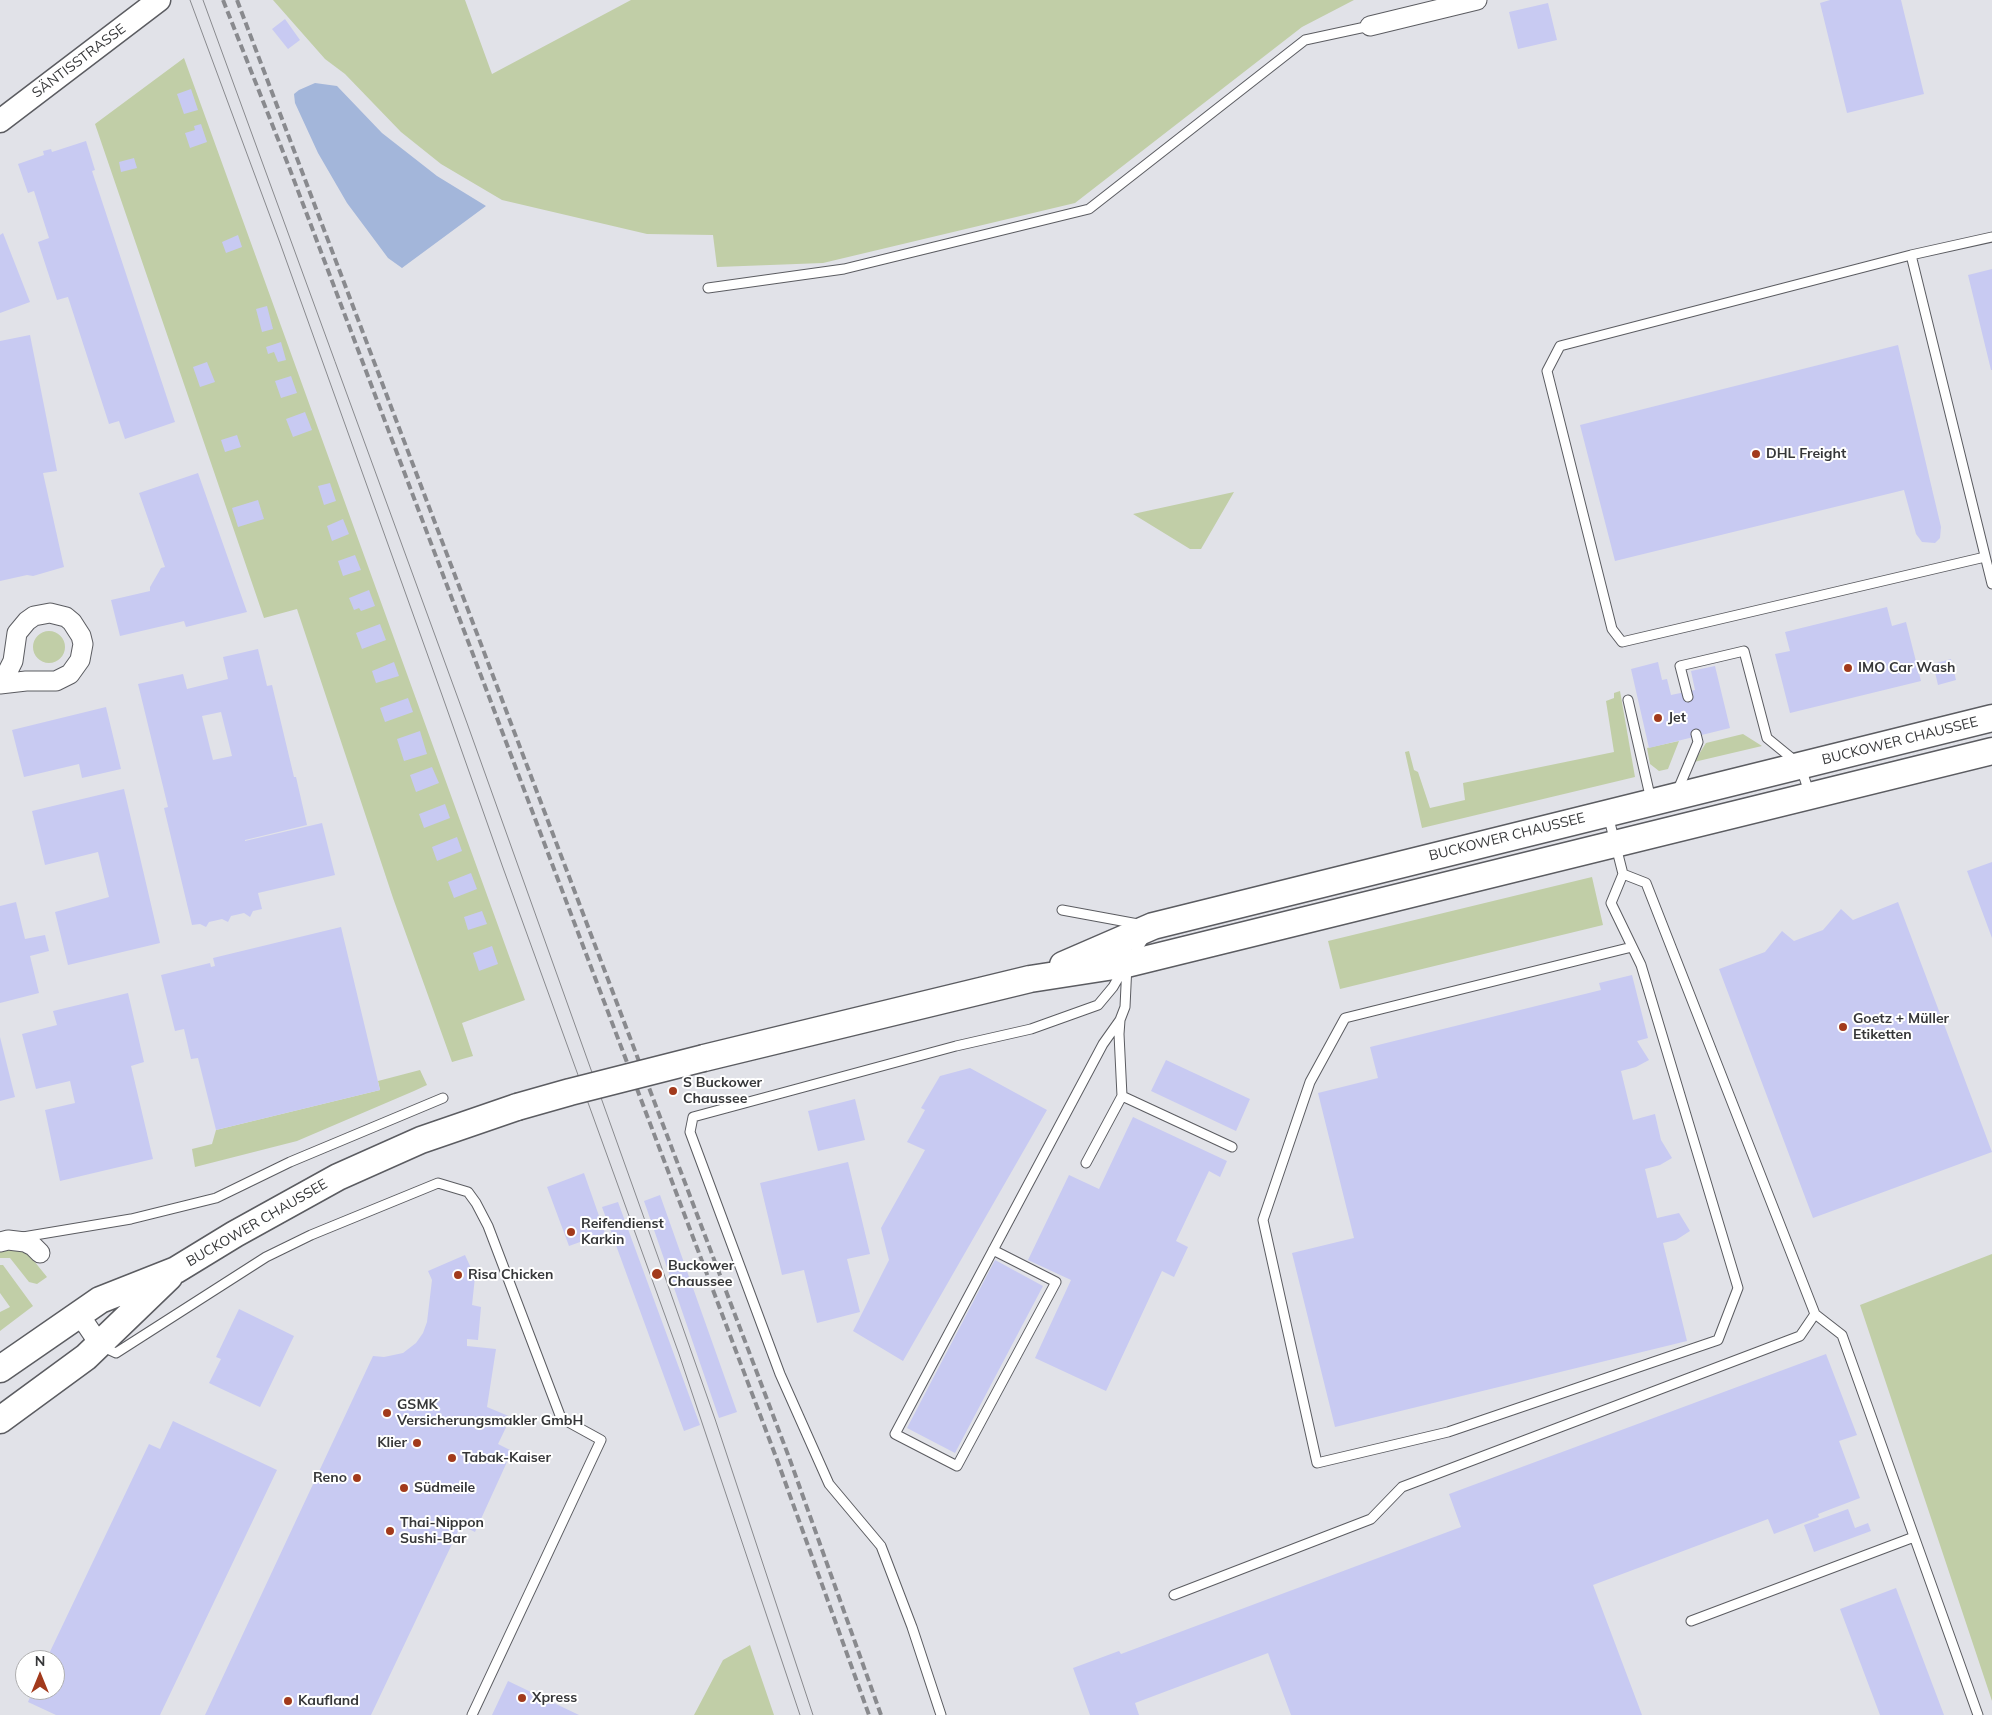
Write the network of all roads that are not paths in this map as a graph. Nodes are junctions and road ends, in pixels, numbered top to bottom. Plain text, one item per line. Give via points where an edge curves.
1 (159, 0) edge
2 (1477, 0) edge
3 (1370, 26) joint
4 (2, 116) edge
5 (1992, 237) edge
6 (1911, 255) junction
7 (708, 288) dead end
8 (1985, 557) junction
9 (1992, 584) edge
10 (1, 684) edge
11 (1688, 697) dead end
12 (1628, 700) dead end
13 (1992, 718) edge
14 (1696, 734) dead end
15 (1992, 751) edge
16 (1800, 765) junction
17 (1810, 795) junction
18 (1664, 799) junction
19 (1607, 813) junction
20 (1615, 843) junction
21 (1623, 874) junction
22 (1417, 876) junction
23 (1062, 910) dead end
24 (1153, 926) junction
25 (1632, 947) junction
26 (1127, 964) junction
27 (1030, 979) junction
28 (1120, 1020) junction
29 (1122, 1096) junction
30 (443, 1098) dead end
31 (1232, 1147) dead end
32 (1086, 1163) dead end
33 (4, 1241) edge
34 (993, 1250) junction
35 (40, 1254) dead end
36 (176, 1270) junction
37 (79, 1314) junction
38 (1815, 1314) junction
39 (108, 1349) junction
40 (0, 1369) edge
41 (0, 1420) edge
42 (1914, 1537) junction
43 (1174, 1595) dead end
44 (1691, 1621) dead end
45 (472, 1715) edge
46 (940, 1715) edge
47 (1978, 1715) edge

1 - 4 street, SÄNTISSTRASSE
2 - 3 street
3 - 7 lane via 1305,40 1088,209 844,269
5 - 6 lane
6 - 8 lane
6 - 8 lane via 1560,346 1547,371 1612,629 1622,642
8 - 9 lane
10 - 10 street via 56,681 70,674 80,660 83,644 72,622 50,613 27,621 17,634 13,661
11 - 16 lane via 1680,666 1744,651 1767,738
12 - 18 lane
13 - 16 main road, BUCKOWER CHAUSSEE
14 - 18 lane via 1698,742
15 - 17 main road, BUCKOWER CHAUSSEE
16 - 17 lane
16 - 18 main road, BUCKOWER CHAUSSEE
17 - 20 main road, BUCKOWER CHAUSSEE
18 - 19 main road, BUCKOWER CHAUSSEE
19 - 20 lane
19 - 22 main road, BUCKOWER CHAUSSEE
20 - 21 lane
20 - 22 main road, BUCKOWER CHAUSSEE
21 - 25 lane via 1611,904
21 - 38 lane via 1646,883
22 - 24 main road, BUCKOWER CHAUSSEE
22 - 26 main road, BUCKOWER CHAUSSEE
23 - 24 lane
24 - 26 lane
24 - 27 main road, BUCKOWER CHAUSSEE
25 - 25 lane via 1641,965 1738,1288 1718,1340 1448,1432 1317,1463 1263,1220 1310,1082 1345,1018
26 - 27 main road, BUCKOWER CHAUSSEE
26 - 28 lane via 1125,1007
26 - 46 lane via 1098,1005 1032,1028 693,1117 690,1132 780,1374 829,1484 881,1546 912,1627
27 - 36 main road, BUCKOWER CHAUSSEE, bridge via 517,1107 421,1140 338,1177
28 - 29 lane
28 - 34 lane via 1103,1044
29 - 31 lane
29 - 32 lane
30 - 33 lane via 290,1162 216,1198 131,1218
33 - 35 street via 25,1242
34 - 34 lane via 895,1434 957,1466 1056,1282
36 - 37 main road, BUCKOWER CHAUSSEE via 100,1300
36 - 39 main road, BUCKOWER CHAUSSEE
37 - 39 street
37 - 40 main road, BUCKOWER CHAUSSEE
38 - 42 lane via 1842,1335
38 - 43 lane via 1800,1336 1402,1488 1371,1519
39 - 41 main road, BUCKOWER CHAUSSEE
39 - 45 lane via 266,1257 312,1235 438,1183 468,1192 488,1226 561,1418 601,1440
42 - 44 lane
42 - 47 lane

